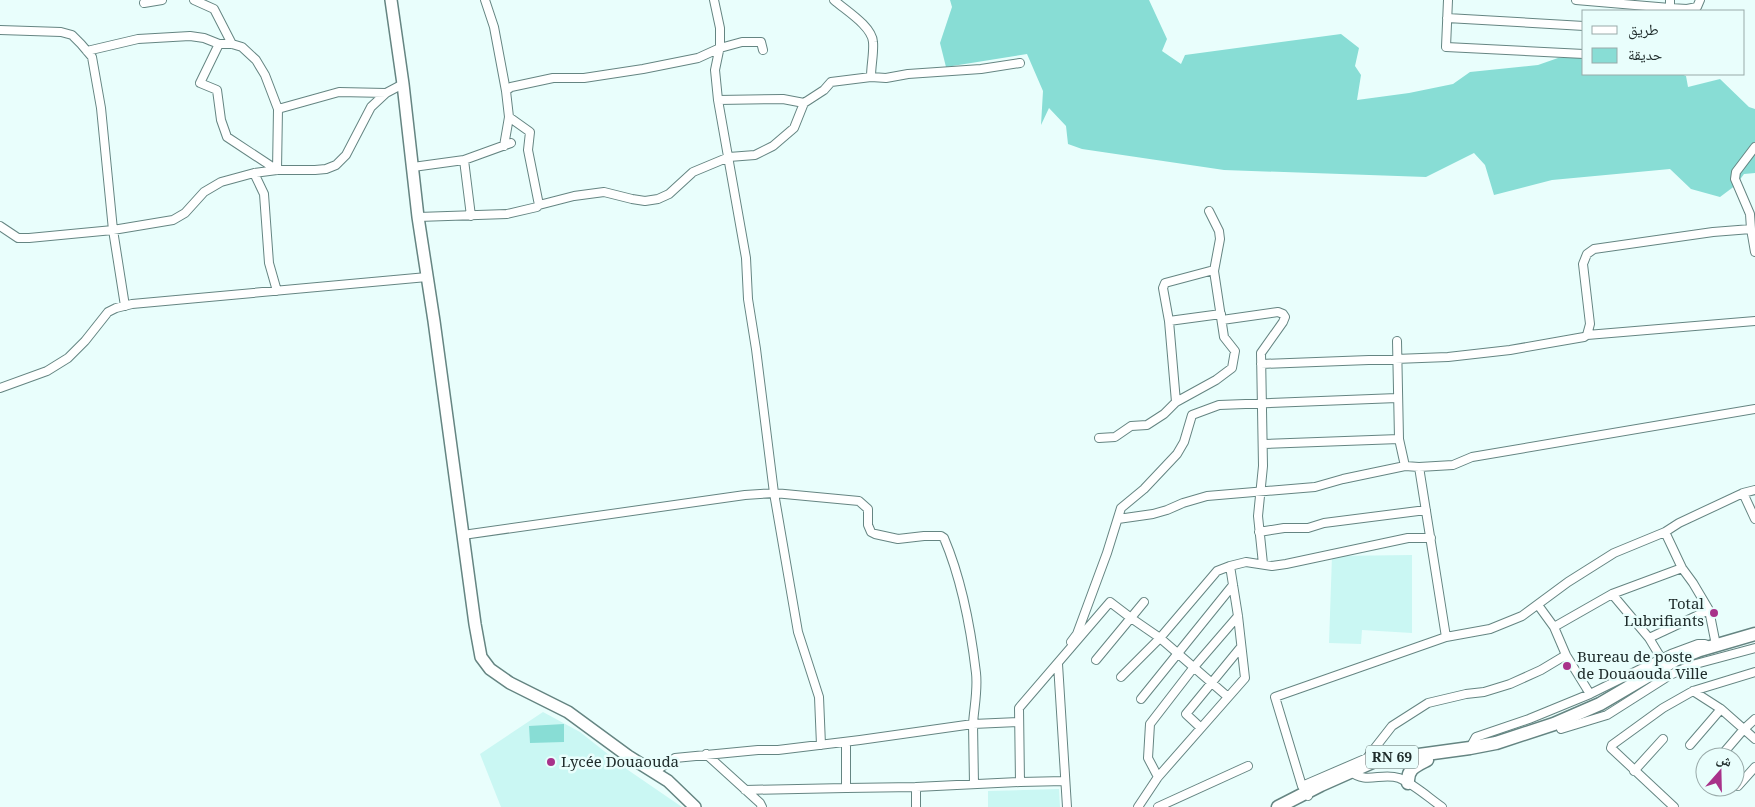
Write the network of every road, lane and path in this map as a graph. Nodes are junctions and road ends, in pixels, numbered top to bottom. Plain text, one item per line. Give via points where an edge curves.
1 (162, 0) edge
2 (194, 0) edge
3 (392, 0) edge
4 (485, 0) edge
5 (714, 0) edge
6 (834, 0) edge
7 (1448, 0) edge
8 (1576, 0) edge
9 (1700, 0) edge
10 (144, 3) dead end
11 (1670, 6) edge
12 (1447, 18) junction
13 (1582, 26) edge
14 (0, 30) edge
15 (219, 44) junction
16 (232, 44) junction
17 (720, 48) junction
18 (763, 50) dead end
19 (87, 51) junction
20 (1582, 54) edge
21 (1020, 63) dead end
22 (872, 77) junction
23 (403, 84) junction
24 (506, 91) junction
25 (386, 93) junction
26 (718, 100) junction
27 (804, 103) junction
28 (278, 109) junction
29 (509, 117) junction
30 (1755, 147) edge
31 (729, 157) junction
32 (464, 160) junction
33 (413, 167) junction
34 (277, 170) junction
35 (254, 173) junction
36 (539, 205) junction
37 (1209, 211) dead end
38 (471, 216) junction
39 (418, 217) junction
40 (0, 226) edge
41 (1751, 229) junction
42 (113, 230) junction
43 (1755, 252) edge
44 (1214, 271) junction
45 (427, 277) junction
46 (277, 291) junction
47 (125, 306) junction
48 (1221, 317) junction
49 (1169, 321) junction
50 (1755, 321) edge
51 (1587, 335) junction
52 (1396, 341) dead end
53 (1397, 358) junction
54 (1260, 364) junction
55 (0, 388) edge
56 (1397, 398) junction
57 (1176, 402) junction
58 (1262, 403) junction
59 (1755, 409) edge
60 (1099, 438) dead end
61 (1399, 439) junction
62 (1264, 444) junction
63 (1405, 466) junction
64 (1419, 467) junction
65 (1755, 490) edge
66 (774, 493) junction
67 (1261, 493) junction
68 (1744, 493) junction
69 (1426, 510) junction
70 (1118, 519) junction
71 (1755, 519) edge
72 (1259, 532) junction
73 (1665, 532) junction
74 (463, 535) junction
75 (1430, 538) junction
76 (1263, 564) junction
77 (1230, 566) junction
78 (1682, 568) junction
79 (1233, 585) junction
80 (1612, 594) junction
81 (1144, 602) dead end
82 (1538, 605) junction
83 (1708, 610) junction
84 (1238, 616) junction
85 (1131, 618) junction
86 (1554, 627) junction
87 (1755, 634) edge
88 (1446, 637) junction
89 (1160, 638) junction
90 (1649, 638) junction
91 (1755, 642) edge
92 (1713, 646) junction
93 (1241, 647) junction
94 (1755, 648) edge
95 (1177, 653) junction
96 (1566, 655) junction
97 (1661, 658) junction
98 (1096, 660) dead end
99 (1061, 661) junction
100 (1194, 667) junction
101 (1755, 672) edge
102 (1122, 678) dead end
103 (1211, 682) junction
104 (1693, 691) junction
105 (1590, 694) junction
106 (1228, 697) junction
107 (1141, 699) dead end
108 (1721, 709) junction
109 (1755, 719) edge
110 (1019, 722) junction
111 (973, 724) junction
112 (1201, 728) junction
113 (1561, 729) junction
114 (1744, 729) junction
115 (1663, 739) dead end
116 (1755, 739) edge
117 (846, 742) junction
118 (821, 745) junction
119 (1690, 746) dead end
120 (1729, 747) edge
121 (1470, 748) junction
122 (706, 754) junction
123 (1427, 760) junction
124 (1248, 766) dead end
125 (1755, 767) edge
126 (1634, 771) junction
127 (654, 772) junction
128 (1353, 774) junction
129 (1158, 777) junction
130 (1745, 778) edge
131 (1065, 781) junction
132 (1020, 782) junction
133 (1408, 783) junction
134 (974, 784) junction
135 (916, 787) junction
136 (846, 788) junction
137 (745, 790) junction
138 (1306, 792) junction
139 (1432, 800) junction
140 (695, 807) edge
141 (762, 807) edge
142 (916, 807) edge
143 (1067, 807) edge
144 (1138, 807) edge
145 (1158, 807) edge
146 (1278, 807) edge
147 (1292, 807) edge
148 (1427, 807) edge
149 (1442, 807) edge
150 (1674, 807) edge

1 - 10 street
2 - 16 street via 214,10
3 - 23 main road
4 - 24 street via 494,27
5 - 17 street
6 - 22 street via 872,36
7 - 12 street
8 - 11 street
9 - 11 street via 1697,6 1687,9
12 - 13 street
12 - 20 street via 1446,46
14 - 19 street via 61,32 72,35
15 - 16 street
15 - 19 street via 190,36 160,37 119,42
15 - 34 street via 200,83 217,90 227,137
16 - 28 street via 242,47 256,60
17 - 18 street via 742,42 761,42
17 - 24 street via 698,58 584,78 553,78 511,87
17 - 26 street via 715,70
19 - 42 street via 92,57 101,108
21 - 22 street
22 - 27 street via 831,82
23 - 25 street
23 - 33 main road
24 - 29 street
25 - 28 street via 338,92
25 - 34 street via 372,108 346,155 336,165 315,170
26 - 27 street via 783,99
26 - 31 street
27 - 31 street via 794,128 773,146 755,154
28 - 34 street
29 - 32 street via 508,144
29 - 36 street via 530,132 528,150
30 - 41 street via 1736,172 1735,179 1750,214
31 - 36 street via 693,172 658,200 645,201 604,192
31 - 66 street via 746,258 748,299
32 - 33 street
32 - 38 street
33 - 39 main road
34 - 35 street
35 - 42 street via 220,182 173,220
35 - 46 street via 264,194 269,263
36 - 38 street via 507,214
37 - 44 street via 1220,240
38 - 39 street
39 - 45 main road
40 - 42 street via 18,238
41 - 43 street
41 - 51 street via 1594,249 1587,254 1583,264 1590,324
42 - 47 street
44 - 48 street
44 - 49 street via 1165,283 1163,288
45 - 46 street
45 - 74 main road
46 - 47 street
47 - 55 street via 108,312 68,358 47,371
48 - 49 street
48 - 54 street via 1283,314 1284,322 1261,353
48 - 57 street via 1224,337 1235,351 1232,368
49 - 57 street
50 - 51 street
51 - 53 street via 1510,350 1448,357
52 - 53 street
53 - 54 street
53 - 56 street
54 - 58 street
56 - 58 street
56 - 61 street
57 - 60 street via 1147,425 1130,426 1115,437
58 - 62 street
58 - 70 street via 1219,405 1192,415 1177,454 1121,508
59 - 64 street via 1472,457 1452,464
61 - 62 street
61 - 63 street
62 - 67 street
63 - 64 street
63 - 67 street via 1315,487
64 - 69 street
65 - 68 street
66 - 74 street via 745,494
66 - 111 street via 859,501 868,509 868,525 875,534 898,539 944,538 964,601 976,675
66 - 118 street via 798,632 819,697
67 - 70 street via 1206,496 1153,514
67 - 72 street
68 - 71 street
68 - 73 street
69 - 72 street
69 - 75 street
70 - 99 street via 1076,634
72 - 76 street
73 - 78 street
73 - 82 street via 1614,553
74 - 127 main road via 474,624 481,657 490,669 510,683 568,712
75 - 76 street via 1408,538 1286,564
75 - 88 street
76 - 77 street via 1246,562
77 - 79 street
77 - 89 street via 1217,571
78 - 80 street
78 - 83 street
79 - 84 street
79 - 95 street
80 - 86 street
80 - 90 street
81 - 85 street
82 - 86 street
82 - 88 street via 1522,616 1490,629
83 - 90 street
83 - 92 street
84 - 93 street
84 - 100 street
85 - 89 street
85 - 98 street
85 - 99 street via 1110,602
86 - 96 street
87 - 92 main road, RN 69
88 - 138 street via 1274,697
89 - 95 street
89 - 102 street
90 - 97 street
91 - 113 main road via 1690,661 1611,706
92 - 97 street via 1698,644
92 - 121 main road, RN 69 via 1675,660 1580,714 1514,738
93 - 103 street
93 - 106 street via 1245,678
94 - 113 street via 1670,675 1607,716
95 - 100 street
95 - 107 street
96 - 105 street
96 - 138 street via 1510,684 1428,703 1392,726 1367,758
97 - 105 street
99 - 110 street via 1019,708
99 - 131 street
100 - 103 street
100 - 129 street via 1150,724 1148,758
101 - 104 street
103 - 106 street
103 - 112 street via 1186,714
104 - 108 street
104 - 126 street via 1663,708 1611,746
105 - 121 street via 1476,737
106 - 112 street
108 - 114 street
108 - 119 street
109 - 114 street
110 - 111 street
110 - 132 street
111 - 117 street
111 - 134 street
112 - 129 street
113 - 123 main road, RN 69 via 1517,744
114 - 116 street
114 - 120 street
115 - 126 street
117 - 118 street
117 - 136 street
118 - 122 street
121 - 128 main road, RN 69 via 1387,758
122 - 127 street via 675,758
122 - 137 street
123 - 128 main road, RN 69
123 - 133 main road via 1410,770
124 - 145 street
125 - 130 street
126 - 150 street
127 - 140 main road via 679,790
128 - 133 street via 1366,778 1391,776
128 - 138 main road, RN 69
129 - 144 street
131 - 132 street
131 - 143 street
132 - 134 street
133 - 139 street
134 - 135 street
135 - 136 street
135 - 142 street
136 - 137 street
137 - 141 street
138 - 146 main road, RN 69
138 - 147 main road, RN 69
139 - 148 street
139 - 149 street

